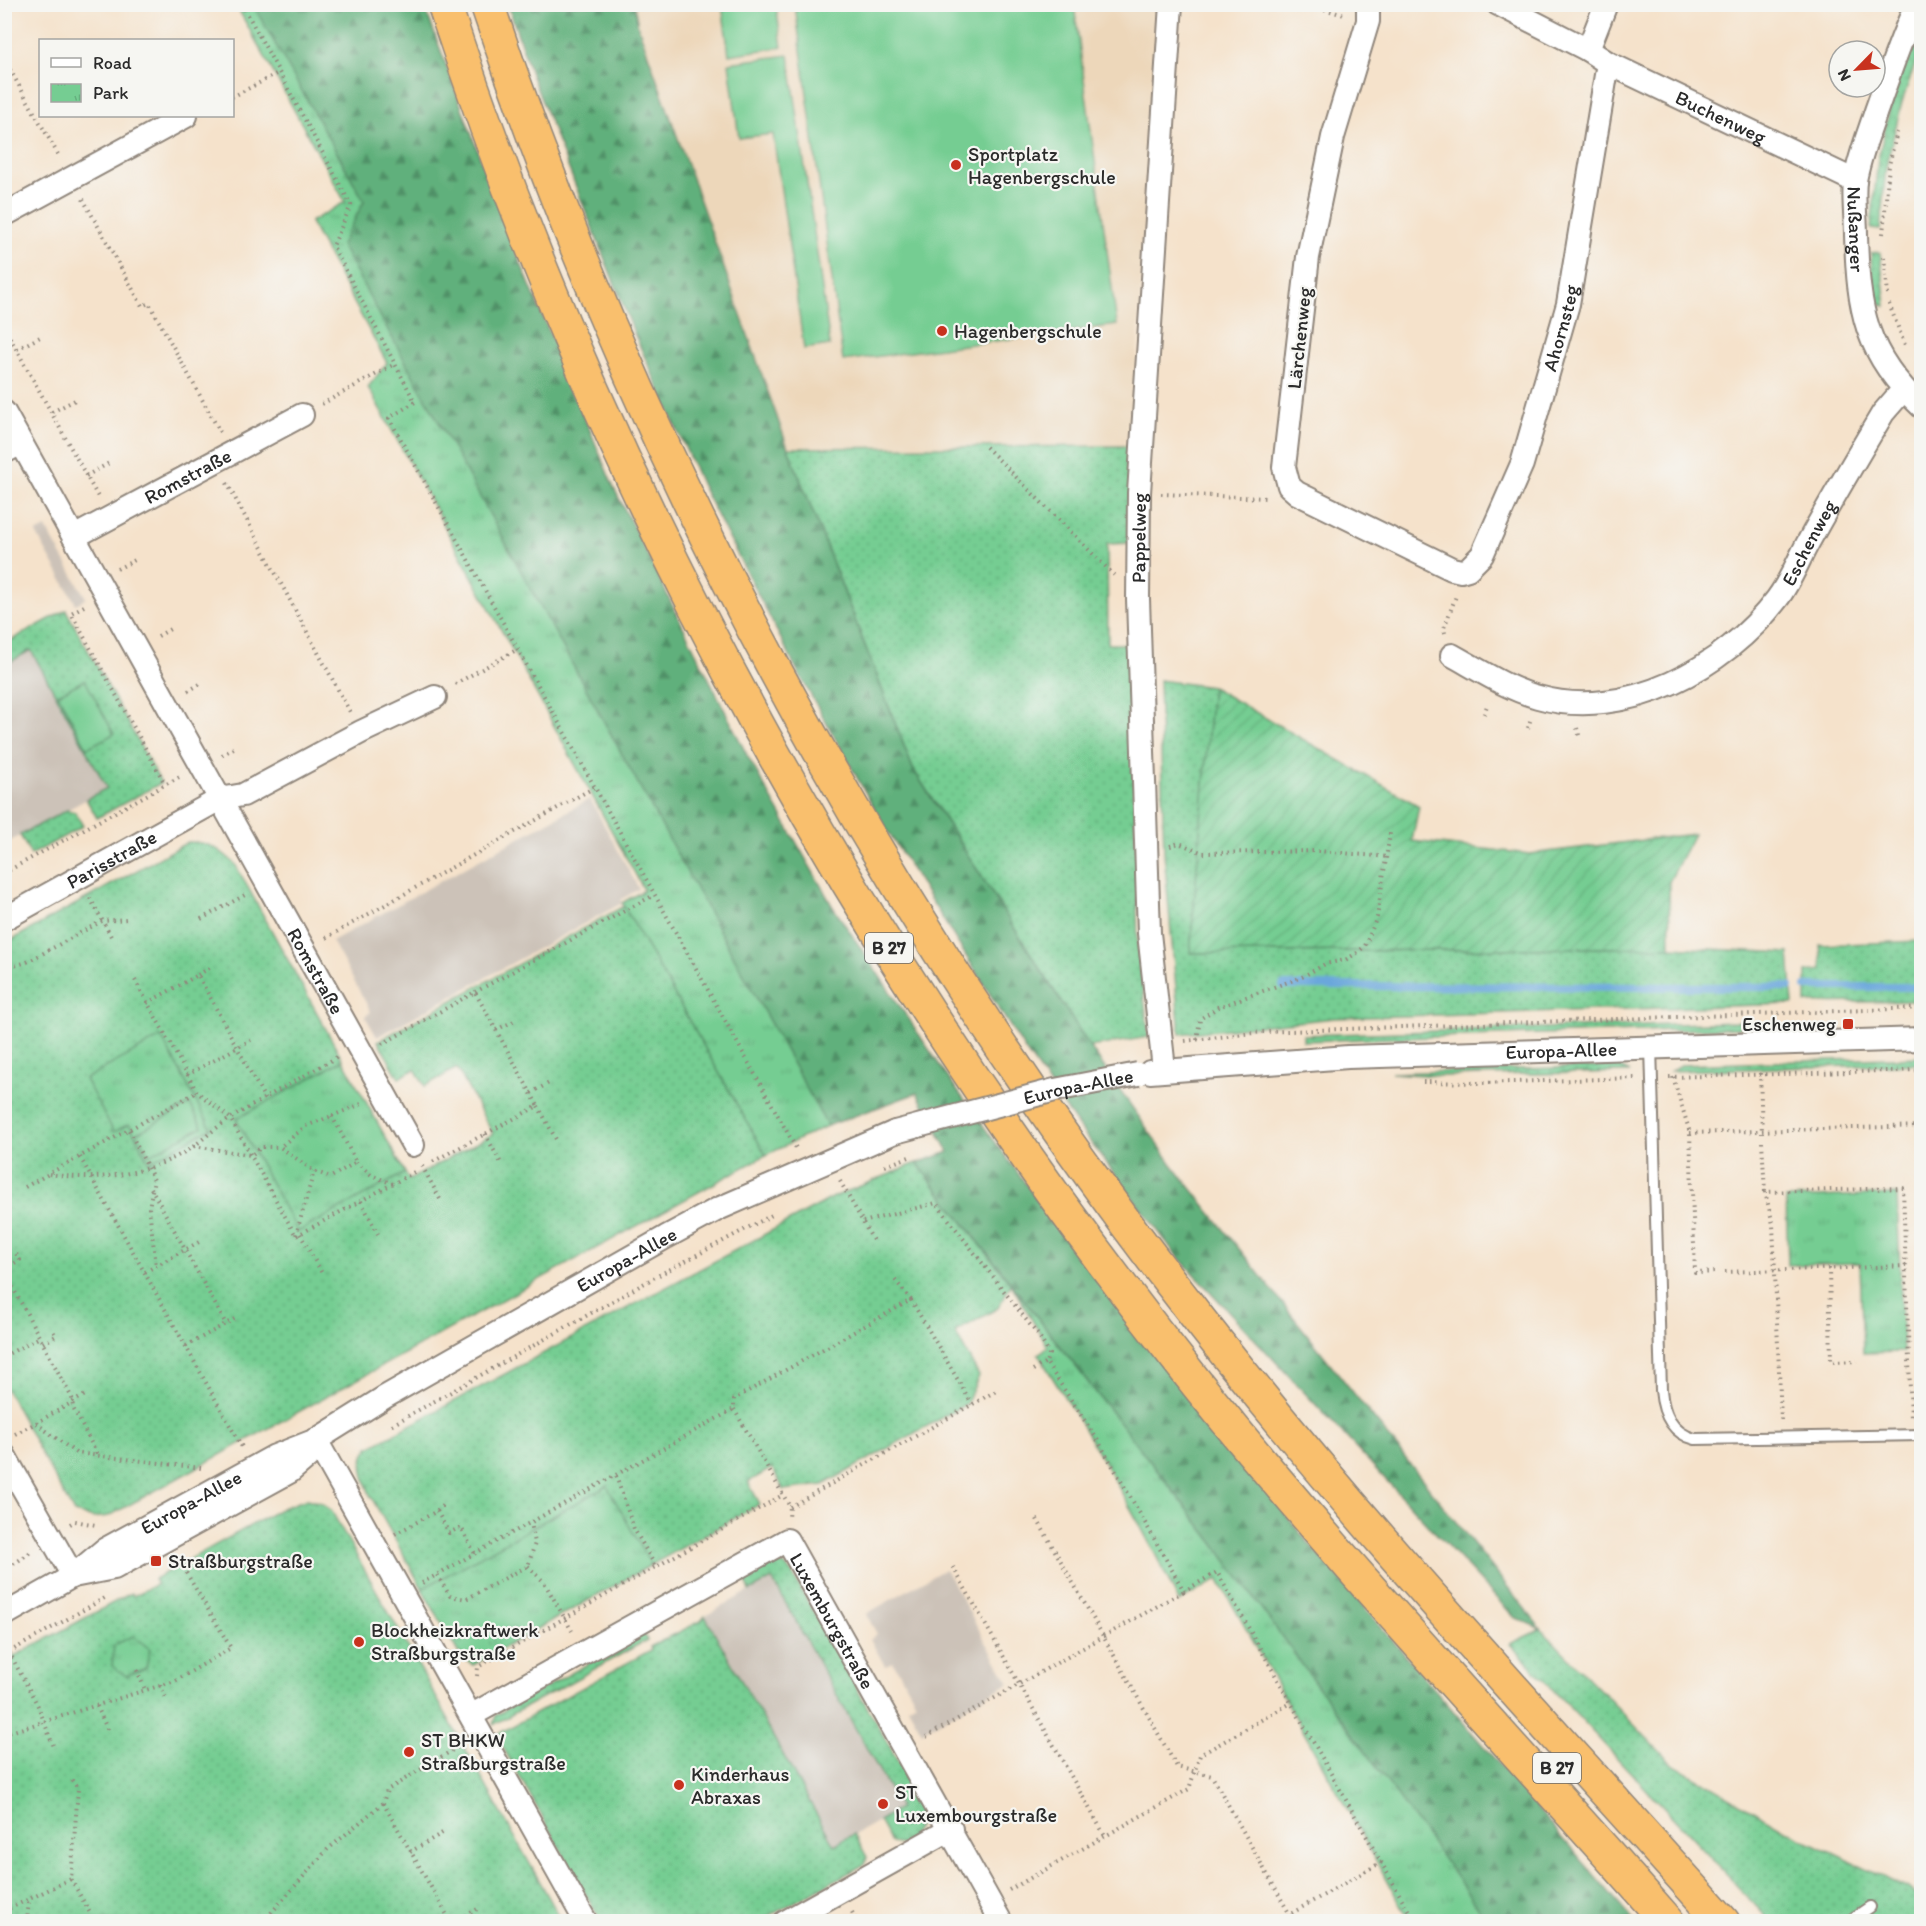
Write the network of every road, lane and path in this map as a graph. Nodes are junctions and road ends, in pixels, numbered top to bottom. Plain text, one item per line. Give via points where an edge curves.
1 (242, 4) edge
2 (444, 4) edge
3 (487, 4) edge
4 (1172, 4) edge
5 (1307, 4) edge
6 (1498, 4) edge
7 (1606, 4) edge
8 (1917, 4) edge
9 (1368, 13) edge
10 (1588, 50) junction
11 (4, 59) edge
12 (1608, 63) junction
13 (280, 72) junction
14 (234, 96) edge
15 (184, 117) edge
16 (1899, 124) dead end
17 (71, 178) junction
18 (1855, 181) junction
19 (4, 215) edge
20 (1882, 241) dead end
21 (1884, 252) dead end
22 (4, 327) edge
23 (40, 336) dead end
24 (1906, 346) dead end
25 (17, 349) junction
26 (395, 364) junction
27 (1903, 390) junction
28 (75, 400) dead end
29 (1922, 407) edge
30 (4, 412) edge
31 (52, 412) junction
32 (302, 415) joint
33 (986, 447) dead end
34 (24, 448) junction
35 (224, 457) junction
36 (4, 459) edge
37 (109, 463) dead end
38 (86, 476) junction
39 (1289, 486) junction
40 (1139, 493) junction
41 (110, 518) junction
42 (74, 537) junction
43 (1461, 572) junction
44 (106, 594) junction
45 (1138, 599) junction
46 (518, 649) junction
47 (1452, 655) joint
48 (435, 697) joint
49 (361, 732) junction
50 (237, 746) dead end
51 (202, 766) junction
52 (165, 784) junction
53 (595, 787) junction
54 (219, 799) junction
55 (1390, 833) dead end
56 (1146, 853) junction
57 (1388, 856) junction
58 (4, 873) edge
59 (80, 878) junction
60 (267, 884) junction
61 (654, 895) junction
62 (4, 919) edge
63 (127, 919) dead end
64 (201, 919) dead end
65 (102, 921) junction
66 (113, 940) dead end
67 (304, 950) junction
68 (211, 967) dead end
69 (4, 969) edge
70 (198, 975) junction
71 (135, 980) dead end
72 (475, 992) dead end
73 (147, 1002) junction
74 (1922, 1008) edge
75 (1757, 1013) junction
76 (514, 1021) dead end
77 (496, 1030) dead end
78 (1922, 1039) edge
79 (251, 1040) dead end
80 (1197, 1040) junction
81 (1162, 1044) junction
82 (1759, 1044) junction
83 (1651, 1047) junction
84 (237, 1048) junction
85 (1164, 1070) junction
86 (1922, 1070) edge
87 (1760, 1073) junction
88 (187, 1076) junction
89 (1651, 1077) junction
90 (1673, 1077) junction
91 (1421, 1082) dead end
92 (549, 1083) dead end
93 (197, 1092) junction
94 (383, 1092) junction
95 (531, 1093) dead end
96 (265, 1098) dead end
97 (538, 1106) dead end
98 (332, 1116) junction
99 (1922, 1126) edge
100 (129, 1130) junction
101 (1762, 1132) junction
102 (1690, 1133) junction
103 (485, 1134) dead end
104 (1762, 1142) dead end
105 (558, 1143) dead end
106 (413, 1145) joint
107 (194, 1146) junction
108 (280, 1147) junction
109 (80, 1156) junction
110 (912, 1156) dead end
111 (356, 1162) junction
112 (824, 1164) junction
113 (502, 1165) dead end
114 (882, 1167) dead end
115 (151, 1169) junction
116 (315, 1171) junction
117 (49, 1174) junction
118 (91, 1175) junction
119 (851, 1179) dead end
120 (393, 1184) dead end
121 (26, 1186) dead end
122 (831, 1187) dead end
123 (152, 1188) junction
124 (1765, 1192) junction
125 (847, 1194) dead end
126 (440, 1199) dead end
127 (361, 1201) dead end
128 (777, 1213) dead end
129 (863, 1222) junction
130 (378, 1233) dead end
131 (199, 1242) dead end
132 (873, 1242) dead end
133 (185, 1250) junction
134 (15, 1252) dead end
135 (1907, 1264) junction
136 (156, 1266) junction
137 (1828, 1268) junction
138 (1775, 1269) junction
139 (4, 1270) edge
140 (144, 1272) junction
141 (1716, 1272) dead end
142 (1725, 1272) dead end
143 (322, 1275) dead end
144 (896, 1280) dead end
145 (911, 1299) junction
146 (238, 1317) dead end
147 (226, 1324) junction
148 (52, 1329) dead end
149 (40, 1337) junction
150 (43, 1343) junction
151 (186, 1346) junction
152 (4, 1356) edge
153 (1857, 1361) dead end
154 (1046, 1362) junction
155 (1033, 1370) dead end
156 (996, 1391) dead end
157 (87, 1394) dead end
158 (72, 1402) junction
159 (972, 1404) junction
160 (734, 1408) junction
161 (36, 1422) junction
162 (382, 1430) dead end
163 (1916, 1435) edge
164 (1782, 1437) junction
165 (4, 1440) edge
166 (316, 1440) junction
167 (4, 1455) edge
168 (98, 1457) junction
169 (254, 1467) junction
170 (211, 1469) dead end
171 (615, 1476) junction
172 (783, 1495) junction
173 (445, 1503) dead end
174 (790, 1507) junction
175 (437, 1511) junction
176 (1037, 1520) dead end
177 (418, 1521) dead end
178 (531, 1523) junction
179 (788, 1540) junction
180 (187, 1551) dead end
181 (475, 1554) junction
182 (4, 1555) edge
183 (177, 1557) junction
184 (167, 1562) dead end
185 (528, 1566) junction
186 (656, 1567) junction
187 (953, 1567) dead end
188 (11, 1568) dead end
189 (437, 1575) junction
190 (73, 1576) junction
191 (118, 1590) dead end
192 (1184, 1591) junction
193 (403, 1594) junction
194 (4, 1615) edge
195 (563, 1619) junction
196 (1461, 1630) junction
197 (1103, 1636) junction
198 (585, 1652) junction
199 (7, 1653) edge
200 (137, 1670) dead end
201 (1019, 1684) junction
202 (160, 1685) junction
203 (145, 1690) junction
204 (167, 1700) dead end
205 (1291, 1703) junction
206 (96, 1706) junction
207 (472, 1715) junction
208 (44, 1722) junction
209 (108, 1731) dead end
210 (4, 1734) edge
211 (483, 1735) junction
212 (53, 1745) dead end
213 (905, 1748) junction
214 (1194, 1772) junction
215 (72, 1780) dead end
216 (382, 1803) junction
217 (951, 1829) junction
218 (444, 1832) dead end
219 (1105, 1836) junction
220 (410, 1852) junction
221 (1382, 1862) junction
222 (71, 1879) junction
223 (29, 1900) junction
224 (990, 1901) junction
225 (1870, 1907) dead end
226 (479, 1908) dead end
227 (4, 1911) edge
228 (1661, 1913) edge
229 (1290, 1914) junction
230 (27, 1922) edge
231 (95, 1922) edge
232 (263, 1922) edge
233 (453, 1922) edge
234 (586, 1922) edge
235 (785, 1922) edge
236 (1001, 1922) edge
237 (1276, 1922) edge
238 (1294, 1922) edge
239 (1415, 1922) edge
240 (1723, 1922) edge
241 (1848, 1922) edge

1 - 13 path
2 - 228 highway, B 27 via 551,291 640,493 758,724 847,880 954,1050 1054,1194 1197,1384 1369,1587
3 - 196 highway, B 27 via 559,201 646,409 789,695 884,862 1010,1058 1129,1227 1286,1427
4 - 40 street, Pappelweg
5 - 9 path
6 - 10 street, Buchenweg
7 - 10 street
8 - 18 street, Nußanger via 1892,65
9 - 39 street, Lärchenweg via 1333,137 1308,257 1284,467
10 - 12 street, Buchenweg
11 - 17 path
12 - 18 street, Buchenweg
12 - 43 street, Ahornsteg via 1568,304 1522,464 1482,555
13 - 14 path
13 - 26 path via 351,205 333,246
15 - 17 street
16 - 20 path via 1889,165
17 - 19 street
17 - 35 path via 142,306 149,303
18 - 27 street, Nußanger via 1857,268 1864,322 1881,361
21 - 24 path via 1889,303
22 - 25 path
23 - 25 path
25 - 31 path
26 - 32 path
26 - 46 path via 415,402 389,418
27 - 29 street, Nußanger
27 - 47 street, Eschenweg via 1883,413 1778,598 1734,644 1692,671 1642,695 1571,704 1537,697
28 - 31 path
30 - 34 street, Romstraße
31 - 38 path
32 - 35 street, Romstraße
33 - 45 path
34 - 36 lane
34 - 42 street, Romstraße
35 - 41 street, Romstraße
35 - 49 path
37 - 38 path
38 - 41 path
39 - 40 path via 1265,499
39 - 43 street via 1329,510
40 - 45 street, Pappelweg
41 - 42 street, Romstraße
42 - 44 street, Romstraße
43 - 47 path via 1459,589 1444,628
44 - 51 street, Romstraße
44 - 52 path via 71,613
45 - 56 street, Pappelweg
46 - 48 path
46 - 53 path
48 - 49 street
49 - 54 street via 243,795
50 - 51 path
51 - 52 path
51 - 54 street, Romstraße
52 - 58 path
53 - 61 path
53 - 67 path
54 - 59 street, Parisstraße
54 - 60 street, Romstraße
55 - 57 path
56 - 57 path via 1179,843 1203,853 1319,851
56 - 81 street, Pappelweg via 1149,933
57 - 80 path via 1377,917 1358,953 1218,1006 1200,1019
59 - 62 street, Parisstraße
59 - 65 path
60 - 64 path
60 - 67 street, Romstraße
61 - 72 path
61 - 112 path via 796,1148
63 - 65 path
65 - 66 path
65 - 69 path via 27,962
67 - 94 street, Romstraße
68 - 70 path
70 - 73 path
70 - 84 path
71 - 73 path
73 - 88 path
74 - 75 path
75 - 80 path via 1262,1032
75 - 82 path
76 - 77 path
78 - 82 street, Europa-Allee
79 - 84 path
80 - 81 path
81 - 85 street, Pappelweg
82 - 83 street, Europa-Allee
82 - 87 path
83 - 85 street, Europa-Allee via 1348,1057
83 - 89 lane
84 - 88 path
84 - 96 path
85 - 112 street, Europa-Allee, bridge via 1055,1090 895,1132
86 - 87 path
87 - 90 path
87 - 101 path
88 - 93 path
89 - 90 path
89 - 91 path
89 - 164 lane via 1663,1406 1675,1428 1687,1437
90 - 102 path
92 - 95 path
93 - 100 path
93 - 107 path via 230,1118
94 - 98 path
94 - 106 street, Romstraße
97 - 105 path
98 - 108 path via 306,1126
98 - 111 path
99 - 101 path
100 - 109 path
100 - 115 path
101 - 102 path
102 - 141 path via 1695,1273
103 - 113 path
104 - 124 path
106 - 126 path
107 - 108 path via 251,1155 262,1147
107 - 115 path
108 - 116 path
109 - 117 path
109 - 118 path
110 - 114 path
111 - 116 path via 331,1177
111 - 120 path via 371,1175
112 - 166 street, Europa-Allee via 718,1209 666,1237
115 - 118 path via 124,1175
115 - 123 path
116 - 143 path via 298,1235
117 - 118 path
117 - 121 path
118 - 140 path
119 - 122 path
123 - 133 path
123 - 136 path via 149,1230
124 - 135 path via 1903,1188
124 - 138 path via 1773,1224
125 - 129 path
127 - 130 path
128 - 162 path
129 - 132 path
129 - 154 path via 936,1203 1041,1339 1049,1354
131 - 133 path
133 - 136 path
133 - 147 path
134 - 139 path via 20,1260
135 - 137 path
135 - 163 path
136 - 140 path
137 - 138 path
137 - 153 path via 1831,1362
138 - 142 path
138 - 164 path
139 - 149 path
140 - 151 path
144 - 145 path
145 - 159 path
145 - 160 path via 734,1399
146 - 147 path
147 - 151 path
148 - 150 path via 56,1336
149 - 150 path
149 - 152 path
150 - 158 path
151 - 169 path
154 - 155 path
154 - 192 path via 1099,1442
156 - 159 path
157 - 158 path
158 - 161 path
158 - 168 path
159 - 174 path
160 - 171 path
160 - 172 path
161 - 165 path
161 - 168 path via 76,1453
163 - 164 lane
166 - 169 street, Europa-Allee
166 - 190 street, Europa-Allee via 312,1453 302,1464 264,1486 114,1568
166 - 193 street
167 - 190 street
168 - 170 path
169 - 190 street, Europa-Allee via 104,1550
171 - 178 path
171 - 186 path via 634,1529
172 - 174 path
172 - 186 path
173 - 175 path
174 - 179 path
175 - 177 path
175 - 181 path via 450,1533 461,1527
176 - 197 path
178 - 181 path
178 - 185 path via 535,1543
179 - 198 street, Luxemburgstraße
179 - 213 street, Luxemburgstraße
180 - 183 path
181 - 189 path
182 - 188 path
183 - 184 path
183 - 202 path via 231,1648 175,1681
185 - 189 path via 466,1599 450,1596
185 - 195 path via 544,1582
186 - 195 path
187 - 201 path
189 - 193 path
190 - 194 street, Europa-Allee
191 - 199 path
192 - 197 path
192 - 205 path via 1217,1572
193 - 207 street
195 - 198 path
195 - 207 path via 478,1667
196 - 228 highway, B 27
196 - 240 highway, B 27
197 - 201 path
197 - 214 path via 1177,1767
198 - 207 street, Luxemburgstraße
199 - 208 path
200 - 203 path
201 - 213 path
201 - 219 path
202 - 203 path
202 - 204 path
203 - 206 path
205 - 214 path via 1200,1755
205 - 221 path
206 - 208 path
206 - 209 path
207 - 211 street
208 - 210 path
208 - 212 path
211 - 216 path via 387,1790
211 - 234 street
213 - 217 street, Luxemburgstraße
214 - 219 path via 1189,1789
214 - 229 path via 1212,1776
215 - 222 path via 78,1789
216 - 220 path
216 - 232 path via 327,1850
217 - 224 street, Luxemburgstraße
217 - 235 street
218 - 220 path
219 - 224 path
220 - 233 path
221 - 229 path
221 - 239 path
222 - 223 path
222 - 231 path
223 - 227 path
223 - 230 path
224 - 236 street, Luxemburgstraße
225 - 241 lane
226 - 233 path
229 - 237 path
229 - 238 path

